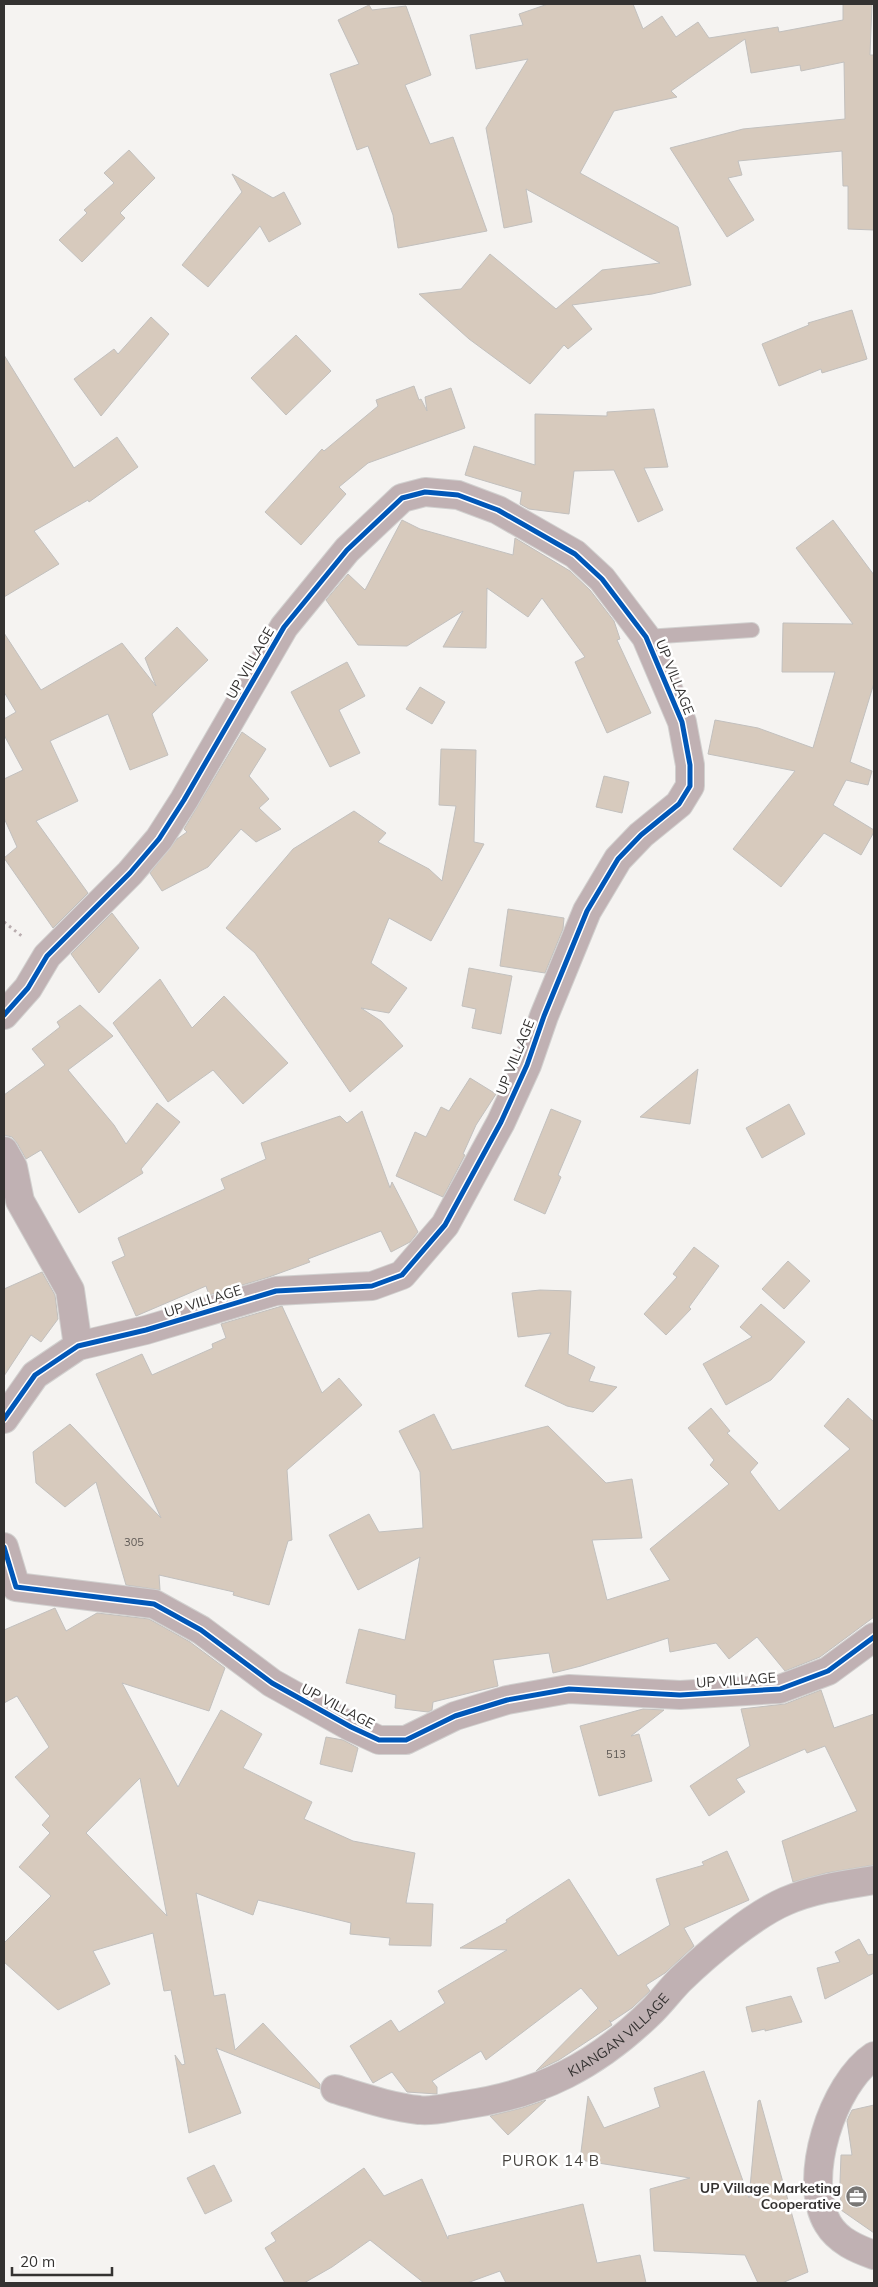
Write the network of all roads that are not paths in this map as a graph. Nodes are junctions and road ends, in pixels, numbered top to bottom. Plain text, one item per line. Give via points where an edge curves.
1 (752, 630) dead end
2 (646, 637) junction
3 (4, 1016) edge
4 (4, 1151) edge
5 (78, 1346) junction
6 (4, 1419) edge
7 (4, 1547) edge
8 (10, 1589) edge
9 (874, 1637) edge
10 (874, 1880) edge
11 (874, 2056) edge
12 (335, 2089) dead end
13 (874, 2255) edge

1 - 2 lane
2 - 3 street, UP VILLAGE via 602,579 575,554 498,510 458,495 425,492 402,498 347,550 284,628 159,839 130,874 47,956 28,988
2 - 5 street, UP VILLAGE via 682,722 690,765 690,786 679,804 641,835 618,860 587,911 527,1065 501,1122 445,1225 402,1275 372,1286 276,1291 146,1330
4 - 5 street via 12,1167 20,1201 70,1290
5 - 6 street, UP VILLAGE via 35,1375
7 - 8 street, UP VILLAGE
8 - 9 street, UP VILLAGE via 154,1604 201,1630 272,1682 379,1740 406,1740 455,1716 507,1700 569,1689 680,1695 780,1689 828,1671
10 - 12 street, KIANGAN VILLAGE via 813,1891 758,1917 680,1981 610,2050 531,2090 478,2103 428,2110 382,2104
11 - 13 street via 850,2081 836,2109 822,2146 817,2176 818,2195 828,2224 852,2248

